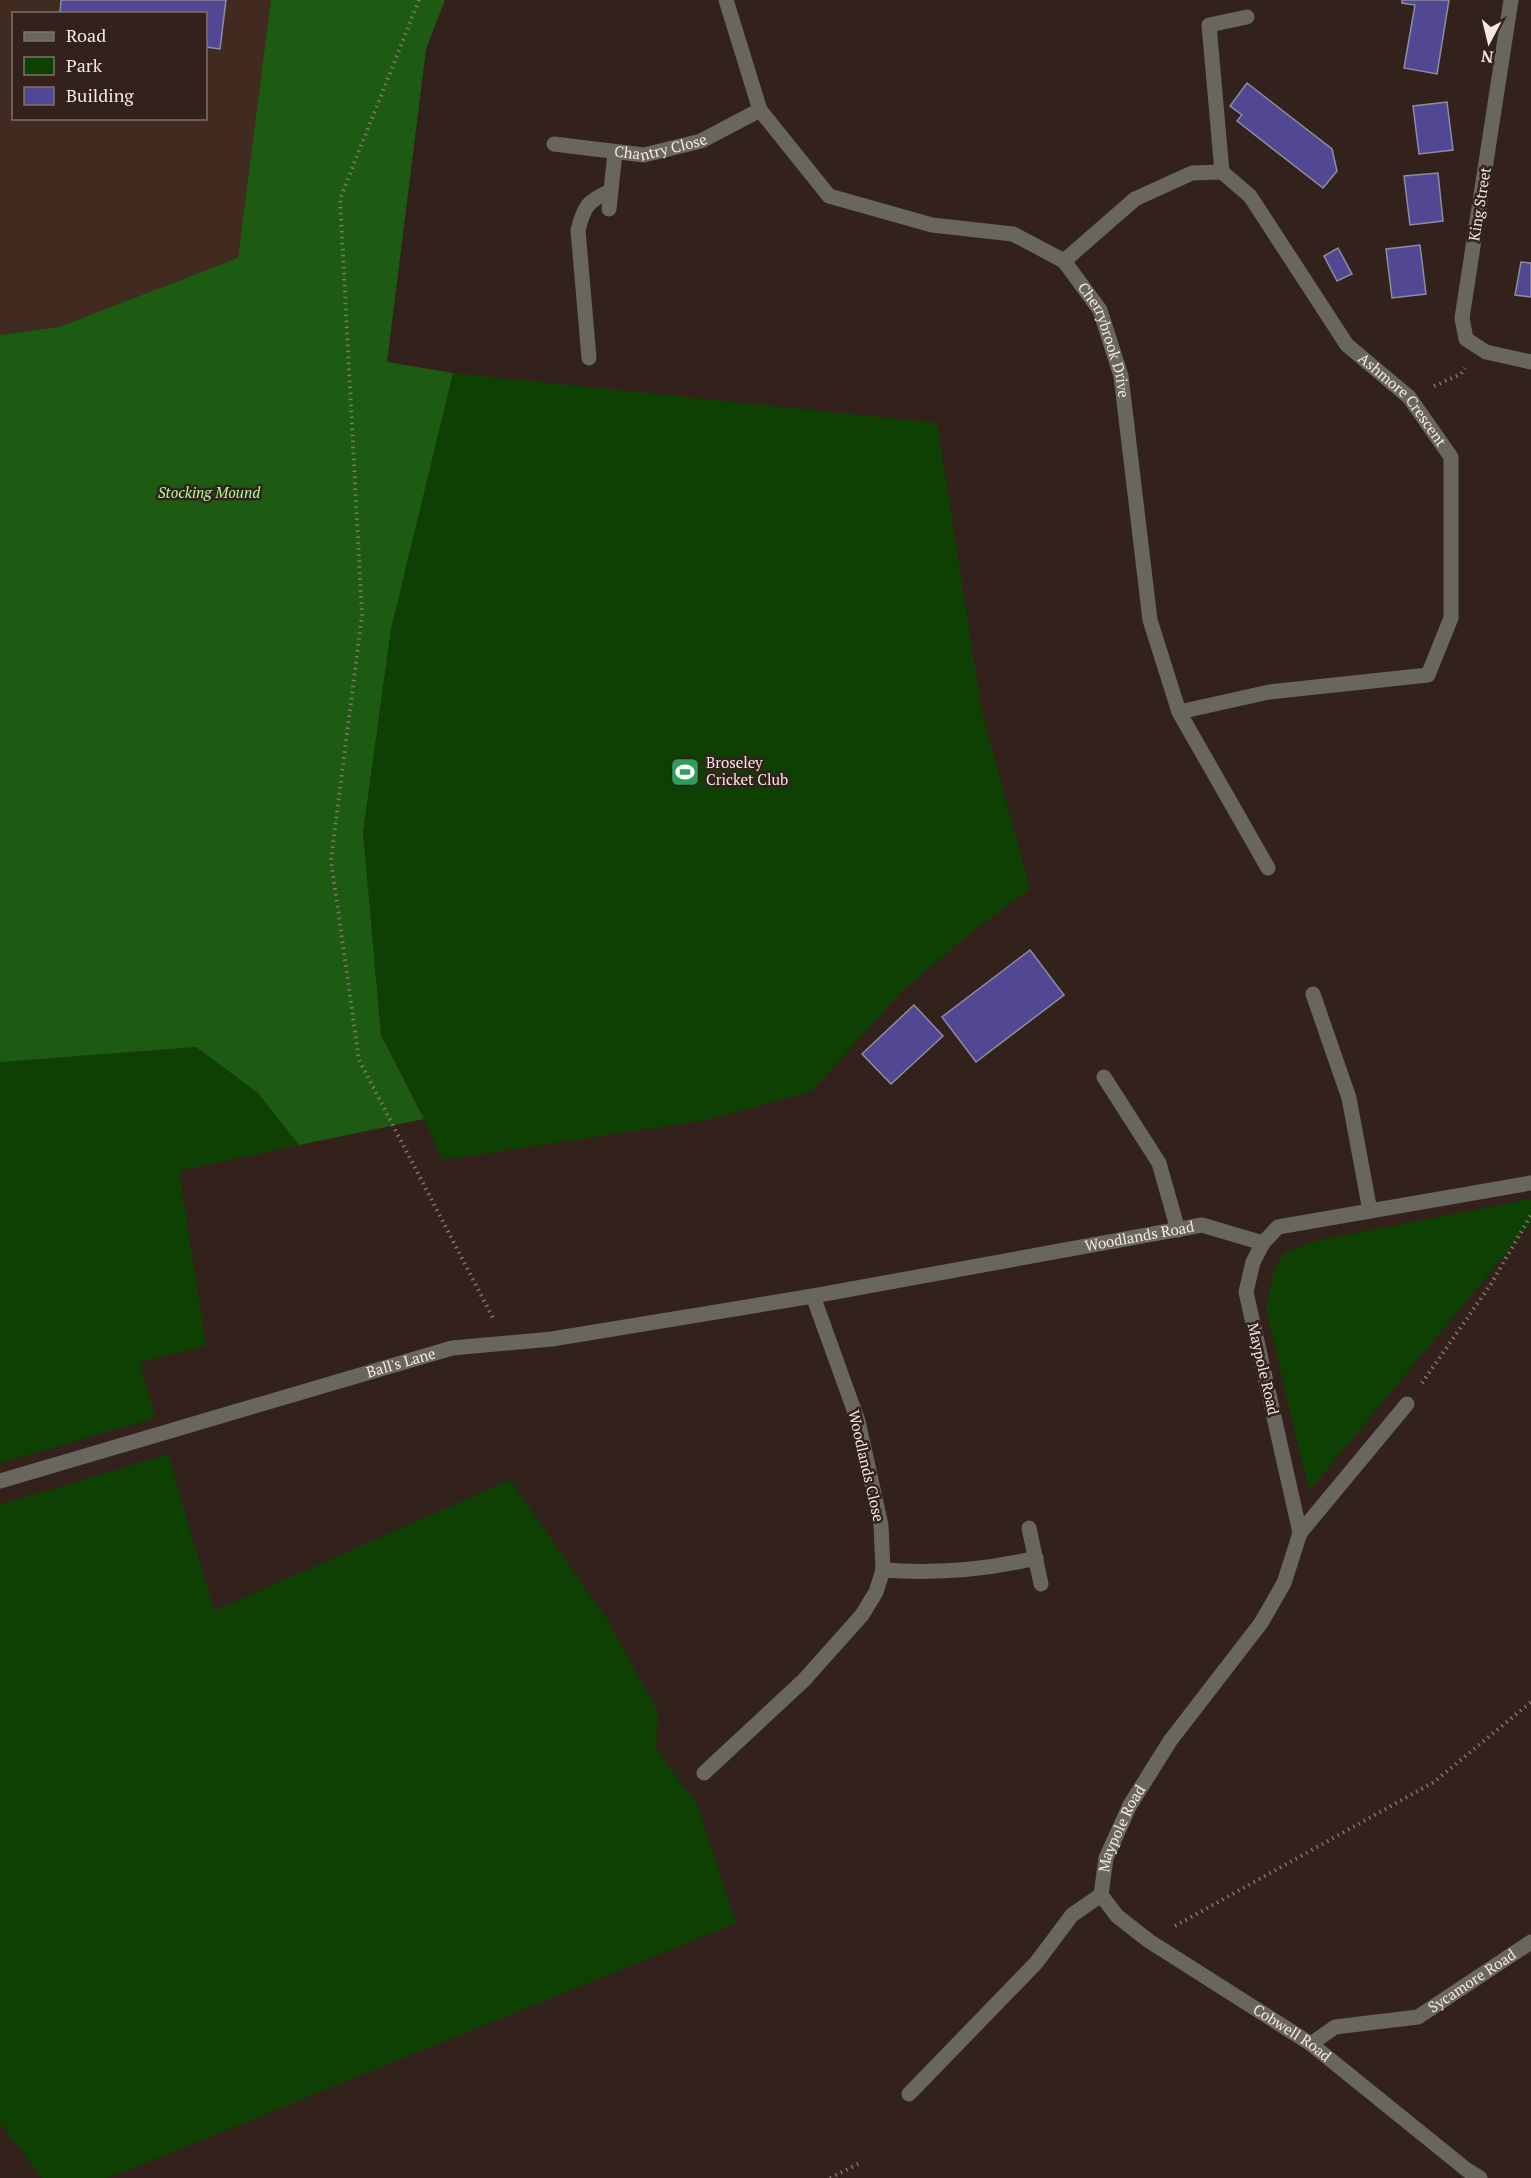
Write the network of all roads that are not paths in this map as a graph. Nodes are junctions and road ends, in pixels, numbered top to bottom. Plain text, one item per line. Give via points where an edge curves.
1 (726, 0) edge
2 (1511, 0) edge
3 (1247, 17) dead end
4 (760, 110) junction
5 (554, 144) dead end
6 (615, 153) junction
7 (1222, 172) junction
8 (610, 191) junction
9 (609, 209) dead end
10 (1064, 261) junction
11 (589, 358) dead end
12 (1531, 362) edge
13 (1179, 712) junction
14 (1268, 868) dead end
15 (1313, 994) dead end
16 (1104, 1077) dead end
17 (1531, 1183) edge
18 (1370, 1211) junction
19 (1178, 1230) junction
20 (1263, 1243) junction
21 (813, 1296) junction
22 (1407, 1404) road end
23 (0, 1481) edge
24 (1029, 1528) dead end
25 (1300, 1533) junction
26 (1036, 1558) junction
27 (884, 1570) junction
28 (1041, 1584) dead end
29 (704, 1773) dead end
30 (1101, 1895) junction
31 (1531, 1942) edge
32 (1311, 2044) junction
33 (909, 2094) dead end
34 (1468, 2175) edge

1 - 4 street, Cherrybrook Drive
2 - 12 street, King Street via 1462,318 1466,339 1486,352
3 - 7 street via 1209,25
4 - 6 street, Chantry Close via 701,141 644,155
4 - 10 street, Cherrybrook Drive via 829,196 932,225 1013,234
5 - 6 street, Chantry Close
6 - 8 street
7 - 10 street via 1192,173 1135,200
7 - 13 street, Ashmore Crescent via 1250,196 1347,345 1409,397 1451,457 1451,618 1428,675 1269,692
8 - 9 street
8 - 11 street via 591,200 578,230
10 - 13 street, Cherrybrook Drive via 1100,310 1121,376 1150,620
13 - 14 street, Cherrybrook Drive
15 - 18 street via 1349,1098
16 - 19 street via 1159,1163
17 - 18 street
18 - 20 street via 1278,1227
19 - 20 street, Woodlands Road via 1202,1225
19 - 21 street, Woodlands Road
20 - 25 street, Maypole Road via 1253,1262 1246,1292
21 - 23 street, Ball's Lane via 552,1339 452,1348
21 - 27 street, Woodlands Close via 858,1421 881,1525
22 - 25 street, Maypole Road
24 - 26 street
25 - 30 street, Maypole Road via 1284,1583 1261,1623 1170,1741 1130,1805 1106,1858
26 - 27 street via 957,1571
26 - 28 street
27 - 29 street, Woodlands Close via 862,1615 804,1680
30 - 32 street, Cobwell Road via 1117,1916 1149,1941
30 - 33 street, Maypole Road via 1072,1915 1036,1963
31 - 32 street, Sycamore Road via 1418,2017 1335,2027
32 - 34 street, Cobwell Road

